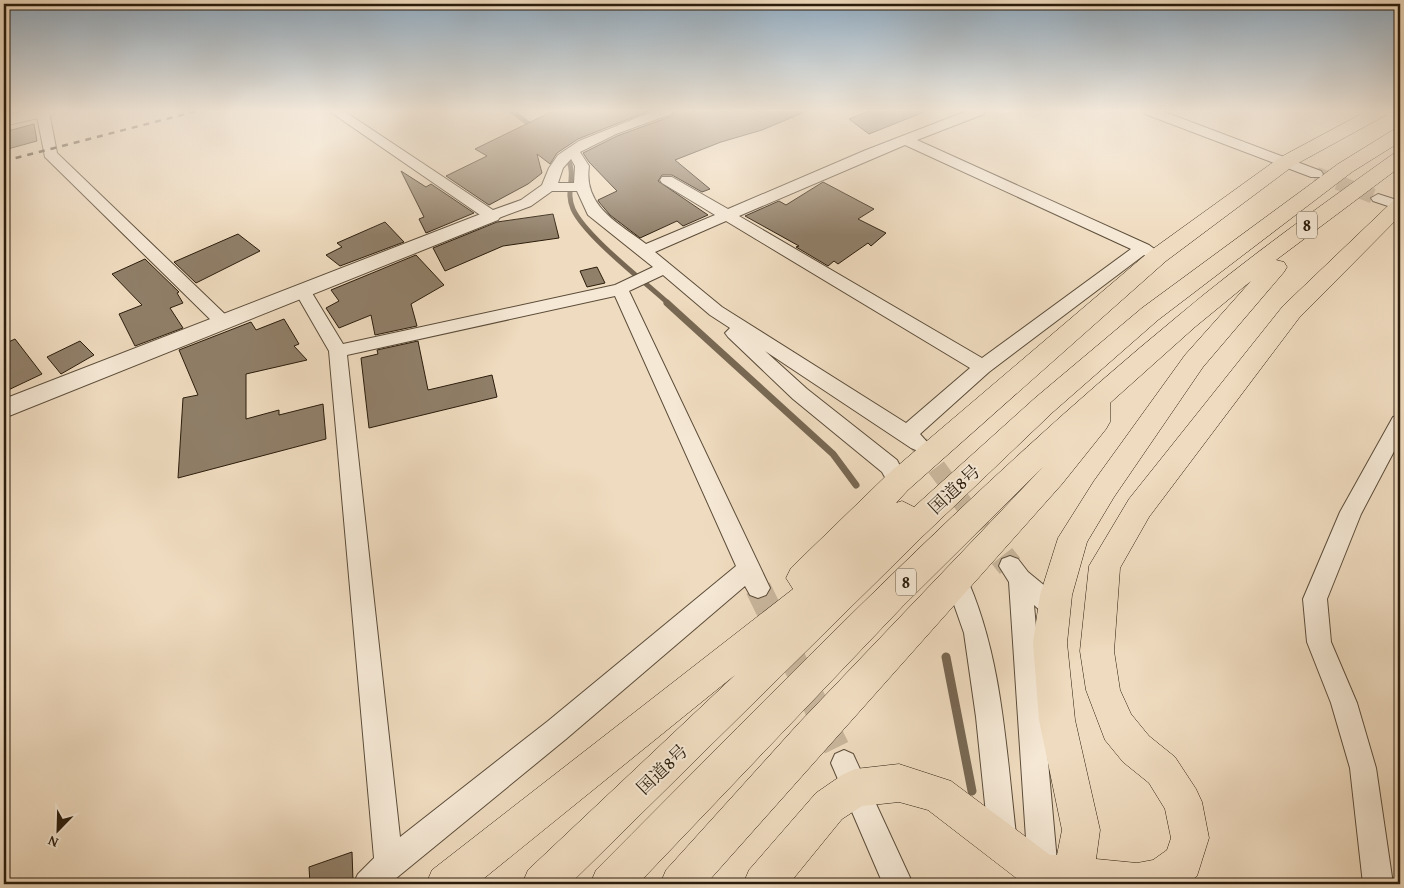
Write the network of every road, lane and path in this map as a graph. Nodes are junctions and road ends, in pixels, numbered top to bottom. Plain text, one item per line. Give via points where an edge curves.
1 (50, 152) edge
2 (397, 152) edge
3 (572, 152) edge
4 (876, 152) edge
5 (933, 152) edge
6 (1261, 152) edge
7 (1304, 152) edge
8 (1370, 152) edge
9 (568, 155) junction
10 (1400, 158) edge
11 (1286, 162) junction
12 (1316, 174) tunnel mouth
13 (667, 180) dead end
14 (549, 186) junction
15 (574, 186) junction
16 (1392, 203) edge
17 (491, 216) junction
18 (725, 216) junction
19 (1312, 221) junction
20 (644, 251) junction
21 (1150, 252) junction
22 (665, 268) junction
23 (633, 283) junction
24 (302, 292) junction
25 (716, 312) junction
26 (1150, 314) junction
27 (224, 322) junction
28 (338, 351) junction
29 (983, 367) junction
30 (1099, 397) junction
31 (5, 411) edge
32 (1400, 422) edge
33 (898, 482) junction
34 (956, 579) junction
35 (1054, 608) junction
36 (692, 689) junction
37 (849, 776) junction
38 (1002, 843) junction
39 (389, 864) junction
40 (1052, 878) edge
41 (368, 884) edge
42 (446, 884) edge
43 (542, 884) edge
44 (610, 884) edge
45 (680, 884) edge
46 (763, 884) edge
47 (898, 884) edge
48 (1378, 884) edge

1 - 27 street
2 - 17 street
3 - 9 street
4 - 18 street
5 - 21 street
6 - 11 street
7 - 11 highway
8 - 26 highway, 国道8号 / 8
9 - 14 street via 553,174
9 - 15 street via 582,166 580,178
10 - 19 highway, 国道8号 / 8
11 - 12 street
11 - 21 highway
13 - 18 street
14 - 15 street
14 - 17 street via 526,203
15 - 20 street via 593,212
16 - 40 highway via 1291,312 1139,508 1105,566 1097,651 1103,690 1118,727 1136,749 1162,770 1183,802 1190,838 1183,862 1170,873 1137,883
17 - 24 street
18 - 20 street
18 - 29 street
19 - 30 highway, 国道8号 / 8 via 1217,296
19 - 35 highway via 1318,230 1270,273 1210,341 1104,489 1073,538
20 - 22 street
21 - 29 street
21 - 33 highway
22 - 23 street
22 - 25 street
23 - 28 street
23 - 39 street via 754,578 676,627 557,730
24 - 27 street
24 - 28 street
25 - 29 street via 913,438
25 - 33 street via 742,341 800,394 890,466
26 - 36 highway via 1120,322 798,604
26 - 43 highway, 国道8号 / 8 via 1044,405 912,527
27 - 31 street
28 - 39 street
30 - 34 highway via 1097,422 1052,476
30 - 44 highway, 国道8号 / 8 via 939,548
32 - 48 street via 1351,512 1315,599 1319,642 1344,704 1363,768
33 - 36 highway via 786,594 700,669
34 - 38 street via 976,633 989,717
34 - 45 highway
35 - 40 highway via 1050,644 1057,720 1080,830 1078,854
35 - 40 street via 1015,573
36 - 42 highway
37 - 38 highway via 899,783 938,794
37 - 46 highway via 829,806
37 - 47 street
38 - 40 highway
39 - 41 street

